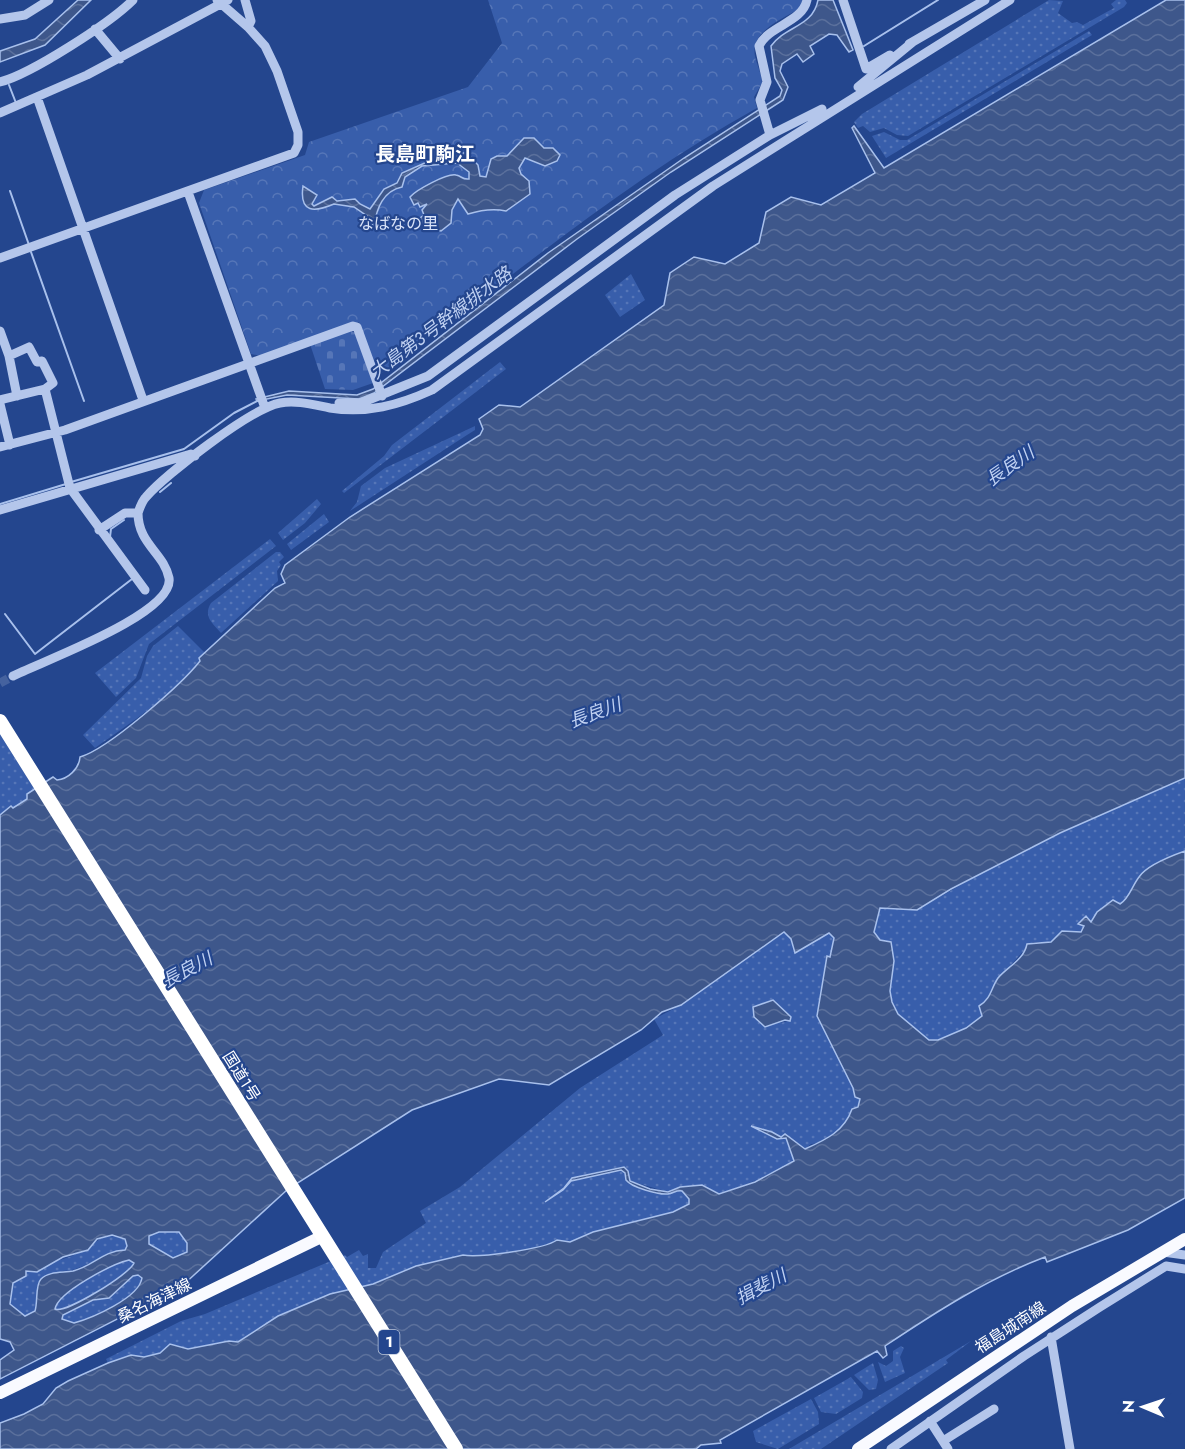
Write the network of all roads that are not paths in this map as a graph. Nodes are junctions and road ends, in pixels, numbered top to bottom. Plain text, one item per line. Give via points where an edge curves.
1 (49, 0) edge
2 (133, 0) edge
3 (245, 0) edge
4 (807, 0) edge
5 (843, 0) edge
6 (985, 0) edge
7 (1010, 0) edge
8 (222, 1) edge
9 (0, 19) edge
10 (248, 27) junction
11 (95, 28) junction
12 (914, 41) junction
13 (120, 58) junction
14 (0, 82) edge
15 (37, 97) junction
16 (843, 102) junction
17 (0, 113) edge
18 (770, 135) junction
19 (188, 192) junction
20 (83, 229) junction
21 (0, 258) edge
22 (0, 331) edge
23 (9, 356) junction
24 (249, 364) junction
25 (45, 389) junction
26 (380, 390) junction
27 (17, 396) junction
28 (143, 400) junction
29 (0, 402) edge
30 (263, 402) junction
31 (332, 408) junction
32 (55, 433) junction
33 (5, 446) edge
34 (195, 456) junction
35 (69, 485) junction
36 (0, 510) edge
37 (138, 513) junction
38 (99, 530) junction
39 (145, 590) dead end
40 (13, 676) tunnel mouth
41 (1, 723) edge
42 (320, 1237) junction
43 (1185, 1239) edge
44 (1161, 1252) junction
45 (1185, 1255) edge
46 (1185, 1269) edge
47 (1051, 1338) junction
48 (0, 1393) edge
49 (994, 1409) dead end
50 (930, 1420) junction
51 (905, 1444) edge
52 (945, 1445) edge
53 (456, 1449) edge
54 (858, 1449) edge
55 (891, 1449) edge
56 (1070, 1449) edge

1 - 9 street via 25,15
2 - 11 street
3 - 10 street via 251,21
4 - 18 street via 802,12 767,34 759,46 768,82 760,96 761,105
5 - 12 street via 866,69
6 - 12 street
7 - 16 street
8 - 10 street
8 - 13 street
10 - 19 street via 265,46 277,70 298,132 297,149 289,157
11 - 13 street
11 - 14 street via 41,63
12 - 16 street
13 - 15 street
15 - 17 street
15 - 20 street
16 - 18 street
16 - 31 street via 713,186 432,390 385,407
18 - 26 street via 666,202 428,376
19 - 20 street
19 - 24 street
20 - 21 street
20 - 28 street
22 - 23 street
23 - 25 street via 29,348 37,362 42,361 52,383
23 - 27 street
24 - 26 street via 353,326 357,327
24 - 28 street
24 - 30 street
25 - 27 street
25 - 32 street
26 - 31 street via 361,403 340,403
27 - 29 street
28 - 32 street
29 - 33 street
30 - 31 street via 298,402
30 - 34 street
32 - 33 street
32 - 35 street
34 - 35 street
34 - 37 street via 147,496
35 - 36 street
35 - 38 street
37 - 38 street via 125,513
37 - 40 street via 140,531 168,577 168,590 139,615 82,646
38 - 39 street
41 - 42 highway, 国道1号 / 1
42 - 48 main road, 桑名海津線
42 - 53 highway, 国道1号 / 1
43 - 44 main road, 福島城南線
44 - 45 street
44 - 54 main road, 福島城南線 via 1072,1306
46 - 47 street via 1166,1266
47 - 50 street
47 - 56 street
49 - 52 street
50 - 51 street
50 - 52 street
51 - 55 street

